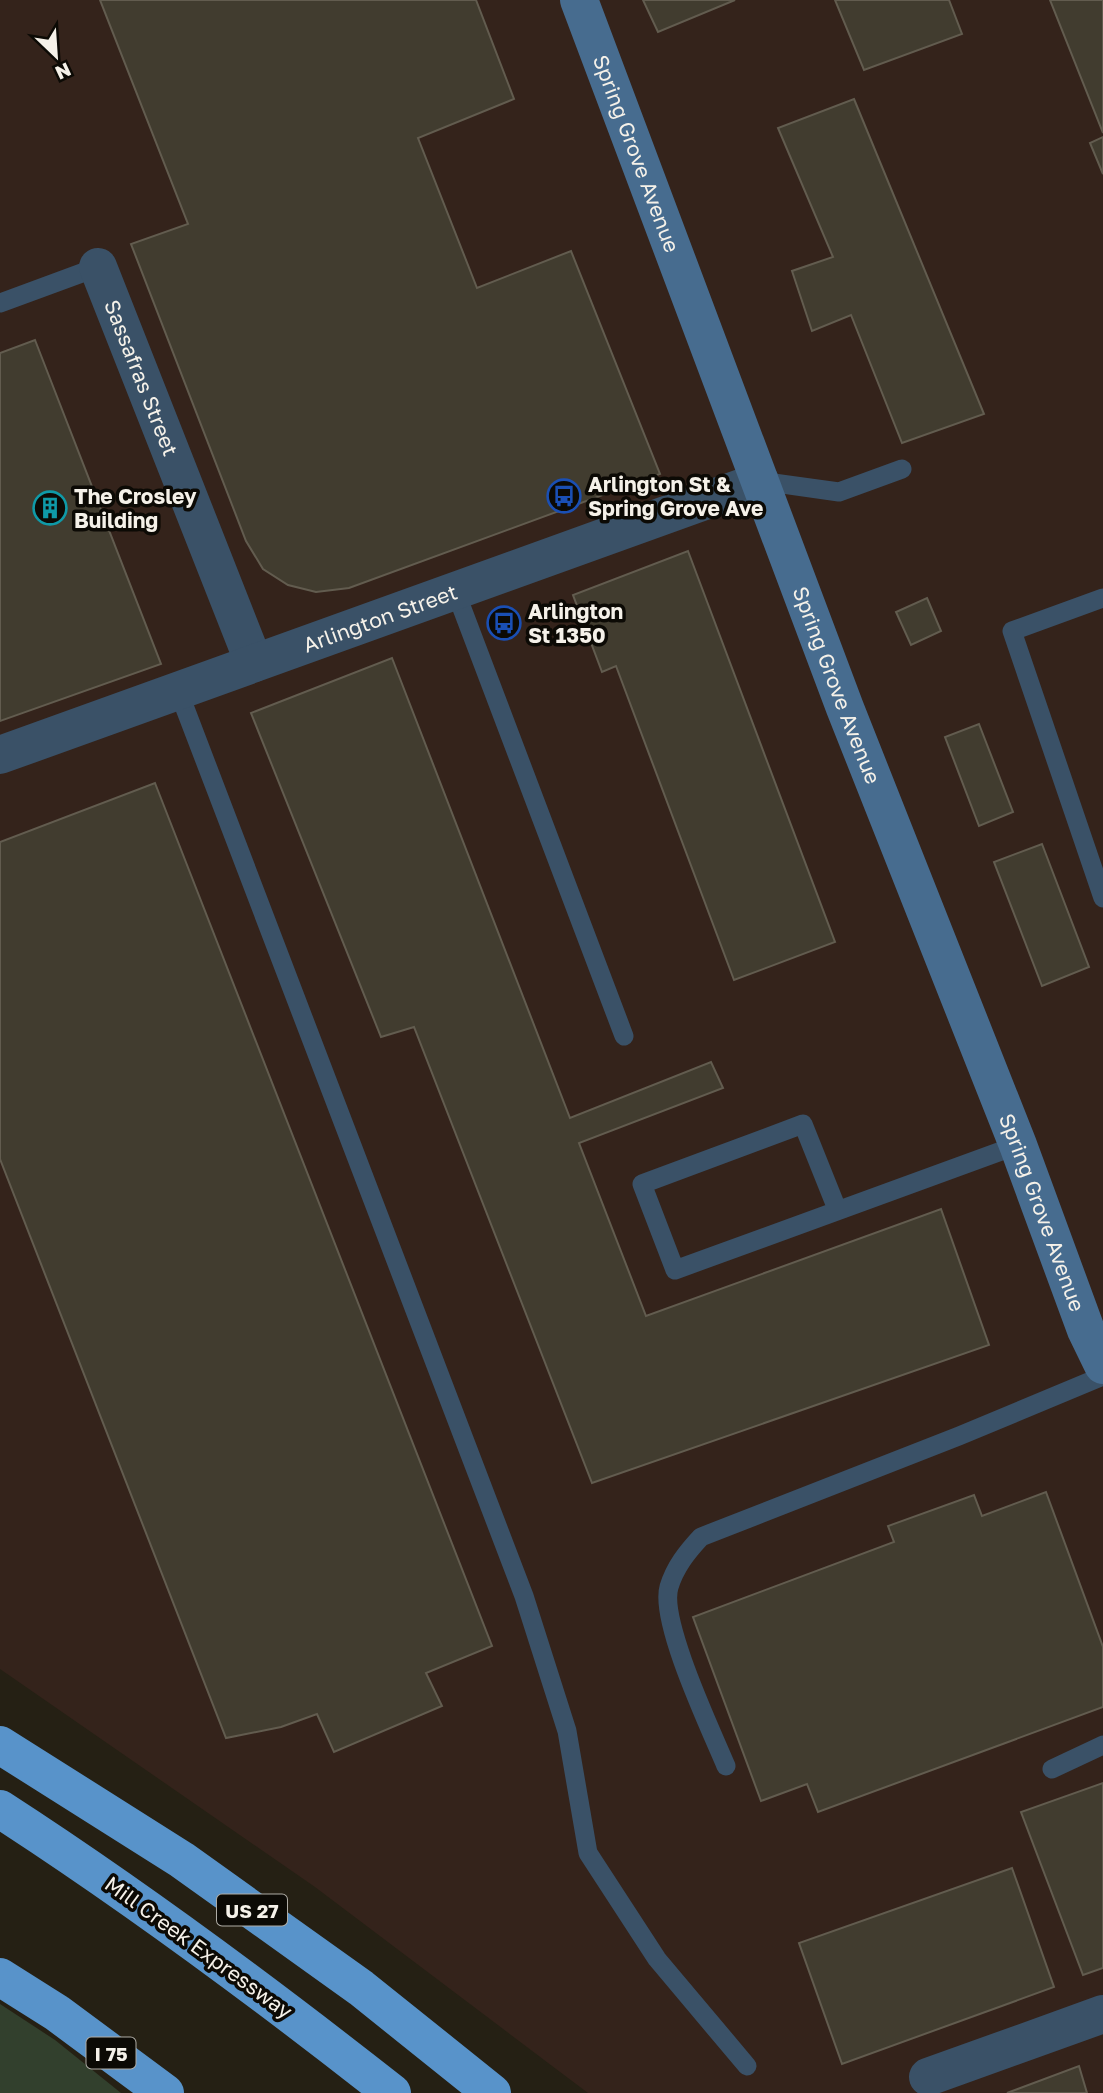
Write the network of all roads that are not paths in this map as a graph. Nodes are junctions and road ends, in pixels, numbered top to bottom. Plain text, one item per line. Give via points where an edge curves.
1 (579, 0) edge
2 (98, 267) joint
3 (0, 303) edge
4 (902, 469) dead end
5 (760, 481) junction
6 (455, 590) junction
7 (1103, 598) edge
8 (254, 663) junction
9 (178, 690) junction
10 (0, 755) edge
11 (1103, 898) edge
12 (624, 1036) dead end
13 (1017, 1145) junction
14 (837, 1209) junction
15 (1095, 1327) edge
16 (1103, 1365) edge
17 (1103, 1376) edge
18 (0, 1745) edge
19 (1103, 1745) edge
20 (726, 1766) dead end
21 (1052, 1769) dead end
22 (0, 1810) edge
23 (0, 1977) edge
24 (1103, 2014) edge
25 (747, 2066) dead end
26 (932, 2085) edge
27 (165, 2093) edge
28 (392, 2093) edge
29 (492, 2093) edge

1 - 5 main road, Spring Grove Avenue
2 - 3 lane, Sassafras Street
2 - 8 street, Sassafras Street
4 - 5 lane via 839,492
5 - 6 street, Arlington Street
5 - 13 main road, Spring Grove Avenue
6 - 8 street, Arlington Street
6 - 12 lane
7 - 11 lane via 1012,631
8 - 9 street, Arlington Street
9 - 10 street, Arlington Street
9 - 25 lane via 524,1596 567,1731 588,1853 657,1959
13 - 14 lane
13 - 15 main road, Spring Grove Avenue
14 - 14 lane via 675,1270 642,1184 803,1124
15 - 16 main road, Spring Grove Avenue
17 - 20 lane via 701,1537 681,1559 668,1589 675,1642
18 - 29 highway, US 27 via 193,1868 362,1988
19 - 21 lane
22 - 28 highway, Mill Creek Expressway via 114,1883
23 - 27 highway, I 75
24 - 26 street

